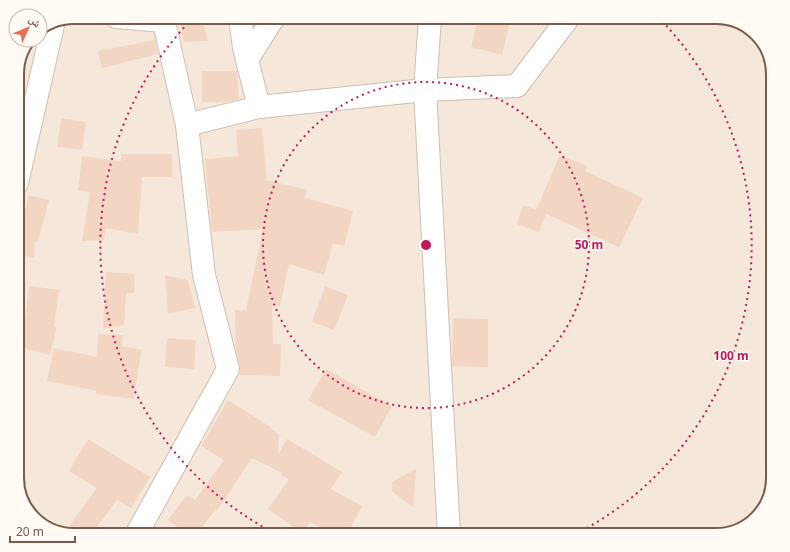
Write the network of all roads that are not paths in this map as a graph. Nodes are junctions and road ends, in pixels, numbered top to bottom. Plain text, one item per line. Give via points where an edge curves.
1 (164, 24) edge
2 (241, 24) edge
3 (270, 24) edge
4 (430, 24) edge
5 (564, 24) edge
6 (52, 29) edge
7 (247, 60) junction
8 (425, 90) junction
9 (259, 108) junction
10 (187, 125) junction
11 (24, 152) edge
12 (140, 528) edge
13 (449, 528) edge

1 - 10 street
2 - 7 street
3 - 7 street
4 - 8 street
5 - 8 street via 517,86
6 - 11 street
7 - 9 street
8 - 9 street
8 - 13 street
9 - 10 street
10 - 12 street via 204,275 228,369

